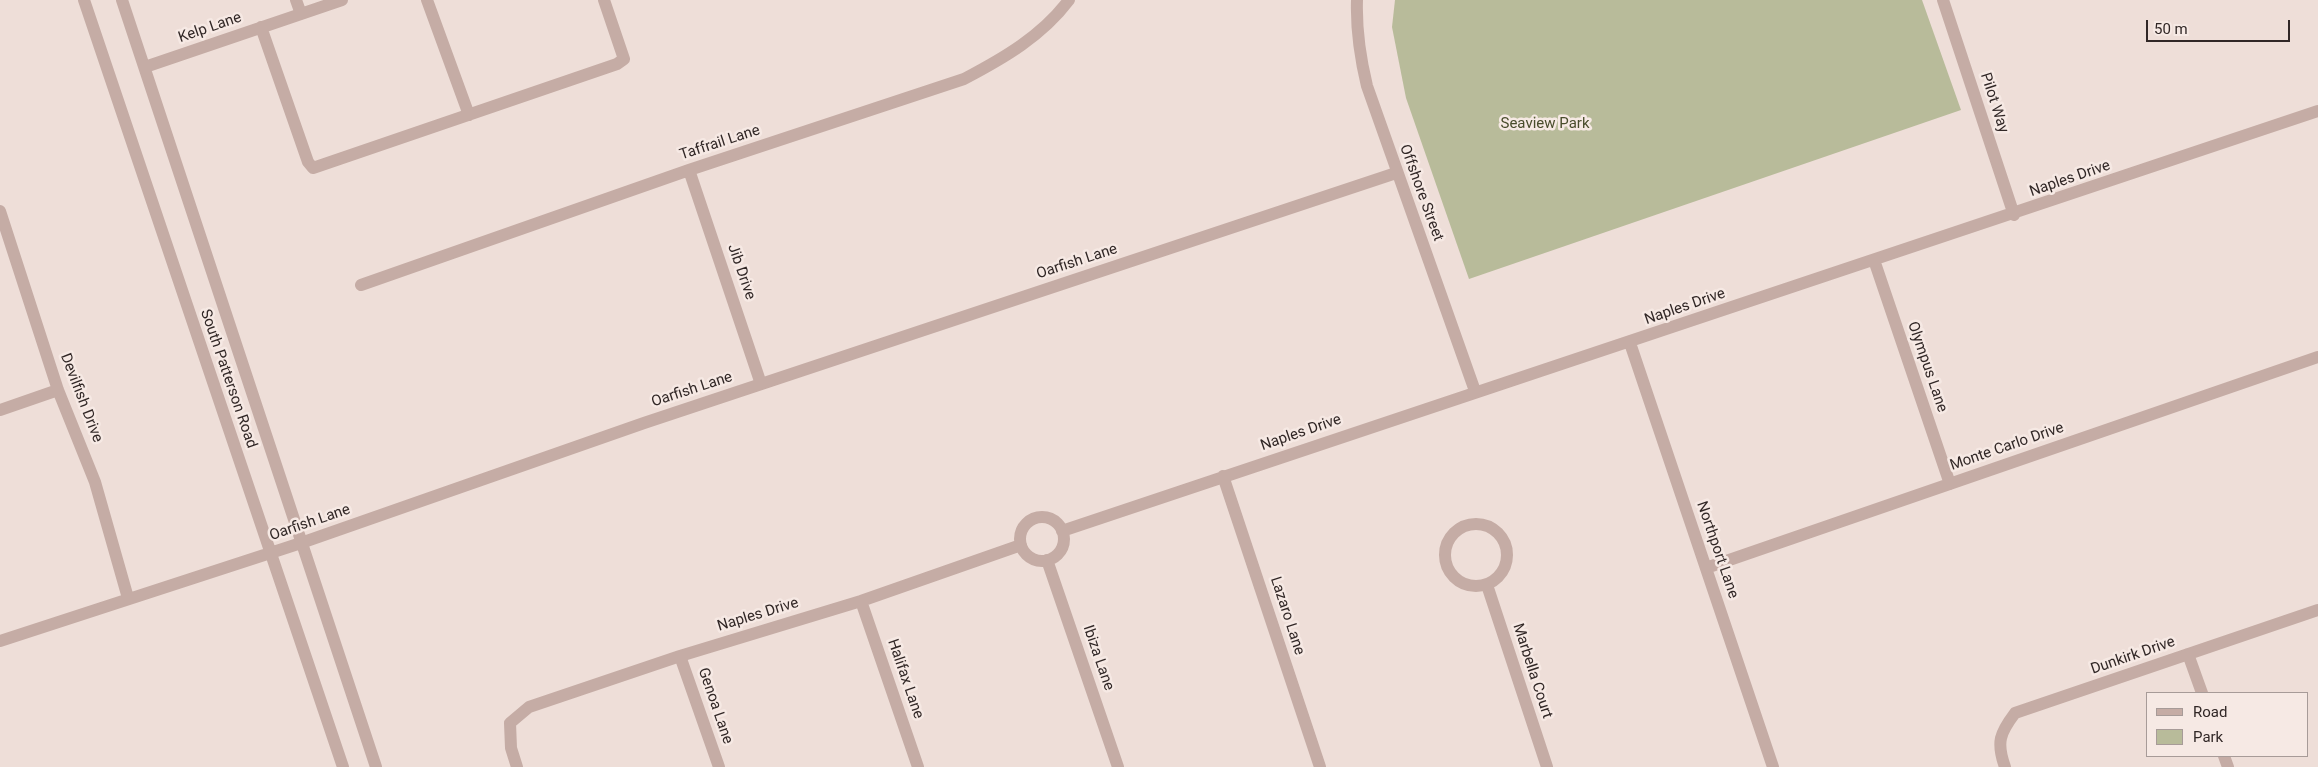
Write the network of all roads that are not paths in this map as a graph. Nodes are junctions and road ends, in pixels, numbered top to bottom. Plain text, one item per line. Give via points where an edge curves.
1 (84, 0) edge
2 (122, 0) edge
3 (296, 0) edge
4 (342, 0) edge
5 (427, 0) edge
6 (604, 0) edge
7 (1069, 0) edge
8 (1357, 0) edge
9 (1943, 0) edge
10 (301, 14) junction
11 (261, 27) junction
12 (145, 67) junction
13 (2318, 111) edge
14 (469, 115) junction
15 (690, 170) junction
16 (1396, 173) junction
17 (0, 211) edge
18 (2014, 215) junction
19 (1874, 260) junction
20 (361, 285) dead end
21 (1630, 343) junction
22 (2318, 357) edge
23 (761, 384) junction
24 (58, 390) junction
25 (1475, 392) junction
26 (0, 410) edge
27 (1223, 476) junction
28 (1950, 484) junction
29 (1062, 531) junction
30 (301, 543) junction
31 (1021, 545) junction
32 (270, 554) junction
33 (1047, 560) junction
34 (1706, 568) junction
35 (1487, 584) junction
36 (128, 598) junction
37 (861, 601) junction
38 (2318, 610) edge
39 (0, 641) edge
40 (2188, 654) junction
41 (680, 656) junction
42 (2202, 692) edge
43 (343, 767) edge
44 (376, 767) edge
45 (517, 767) edge
46 (718, 767) edge
47 (918, 767) edge
48 (1118, 767) edge
49 (1320, 767) edge
50 (1547, 767) edge
51 (1773, 767) edge
52 (2005, 767) edge

1 - 32 street, South Patterson Road
2 - 12 street, South Patterson Road
3 - 10 street
4 - 10 street, Kelp Lane
5 - 14 street
6 - 14 street via 624,59
7 - 15 street, Taffrail Lane via 1035,36 1003,59 964,79
8 - 16 street, Offshore Street via 1356,22 1366,86
9 - 18 street, Pilot Way
10 - 11 street, Kelp Lane
11 - 12 street, Kelp Lane
11 - 14 street via 308,162 313,168
12 - 30 street, South Patterson Road
13 - 18 street, Naples Drive
15 - 20 street, Taffrail Lane
15 - 23 street, Jib Drive
16 - 23 street, Oarfish Lane
16 - 25 street, Offshore Street
17 - 24 street, Devilfish Drive
18 - 19 street, Naples Drive
19 - 21 street, Naples Drive
19 - 28 street, Olympus Lane
21 - 25 street, Naples Drive
21 - 34 street, Northport Lane
22 - 28 street, Monte Carlo Drive
23 - 30 street, Oarfish Lane
24 - 26 street
24 - 36 street, Devilfish Drive via 95,482
25 - 27 street, Naples Drive
27 - 29 street, Naples Drive
27 - 49 street, Lazaro Lane
28 - 34 street, Monte Carlo Drive
29 - 31 street via 1053,520 1038,517 1022,530
29 - 33 street via 1064,538 1060,552
30 - 32 street, Oarfish Lane
30 - 44 street, South Patterson Road
31 - 33 street via 1028,556
31 - 37 street, Naples Drive
32 - 36 street, Oarfish Lane
32 - 43 street, South Patterson Road
33 - 48 street, Ibiza Lane
34 - 51 street, Northport Lane
35 - 35 street via 1496,579 1507,561 1504,540 1488,526 1467,526 1451,537 1445,556 1447,566 1458,581 1477,587
35 - 50 street, Marbella Court
36 - 39 street, Oarfish Lane
37 - 41 street, Naples Drive
37 - 47 street, Halifax Lane
38 - 40 street, Dunkirk Drive
40 - 42 street
40 - 52 street, Dunkirk Drive via 2014,712 2001,732 2000,752
41 - 45 street, Naples Drive via 529,707 510,724 511,748
41 - 46 street, Genoa Lane

